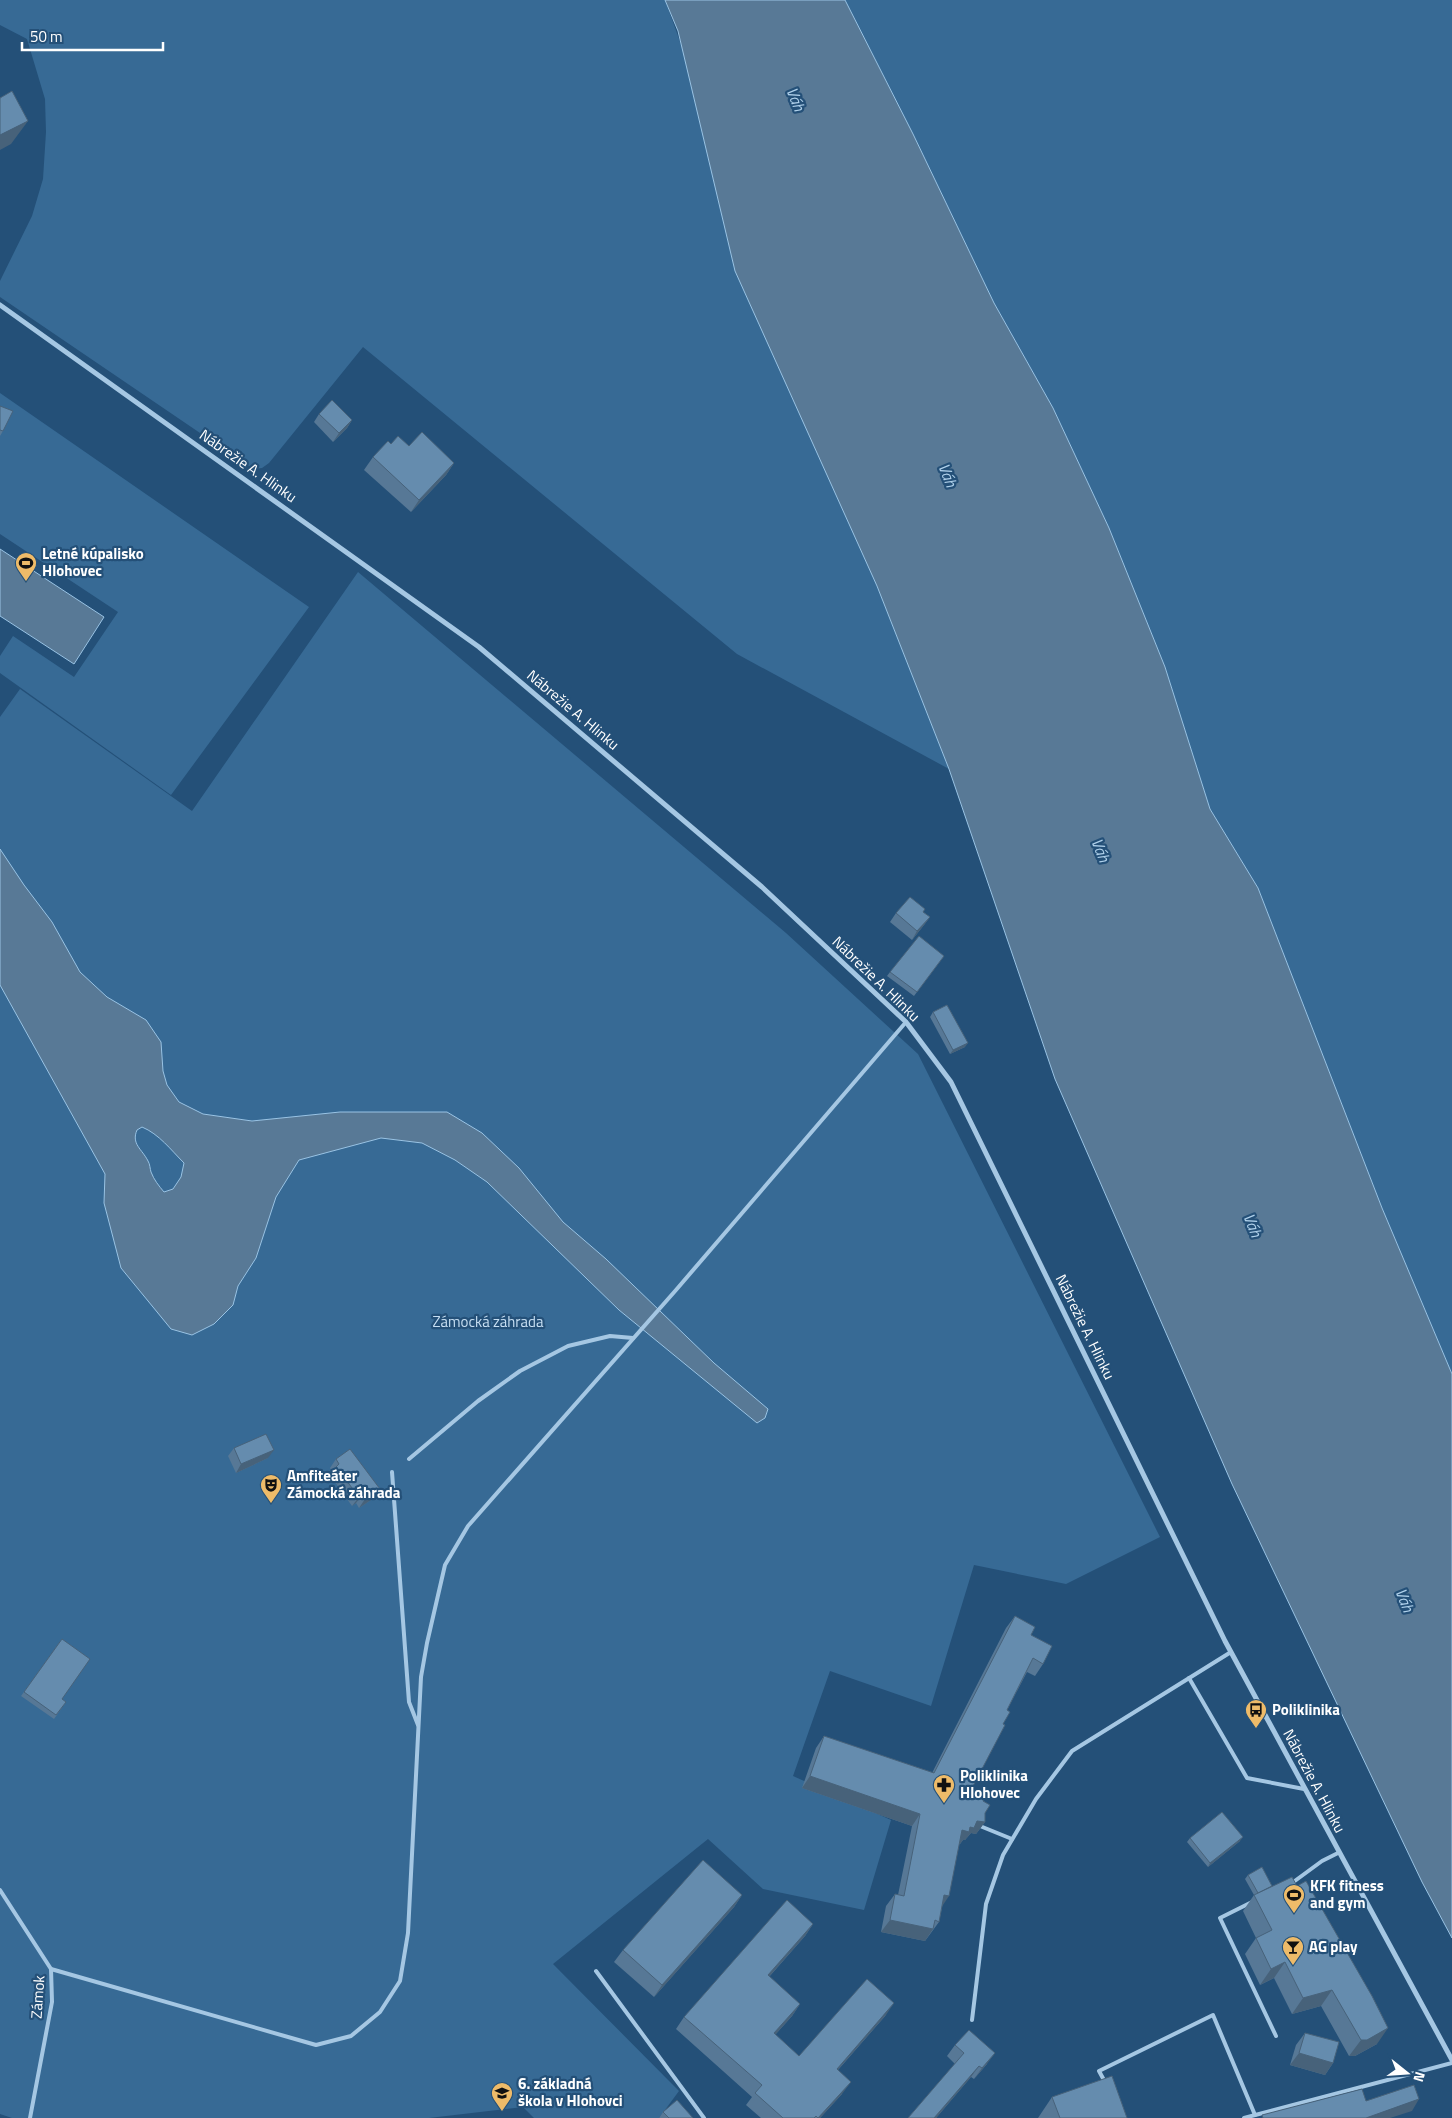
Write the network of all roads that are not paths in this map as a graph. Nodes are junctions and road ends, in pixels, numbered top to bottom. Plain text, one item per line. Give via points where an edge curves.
1 (0, 305) edge
2 (906, 1022) junction
3 (633, 1338) junction
4 (409, 1459) dead end
5 (392, 1472) dead end
6 (1231, 1652) junction
7 (1189, 1678) junction
8 (419, 1728) junction
9 (1304, 1789) junction
10 (980, 1826) edge
11 (1012, 1839) junction
12 (1338, 1853) junction
13 (1288, 1885) edge
14 (0, 1890) edge
15 (1254, 1902) edge
16 (51, 1969) junction
17 (596, 1971) dead end
18 (972, 2020) dead end
19 (1276, 2036) dead end
20 (1452, 2061) edge
21 (1107, 2086) edge
22 (1254, 2115) junction
23 (30, 2118) edge
24 (704, 2118) edge
25 (1244, 2118) edge

1 - 2 street, Nábrežie A. Hlinku via 479,647 762,887
2 - 3 lane
2 - 6 street, Nábrežie A. Hlinku via 950,1082
3 - 4 lane via 610,1336 568,1346 520,1371 478,1401
3 - 8 lane via 468,1526 445,1565 424,1660
5 - 8 lane via 409,1702
6 - 7 lane
6 - 9 street, Nábrežie A. Hlinku
7 - 9 lane via 1247,1778
7 - 11 lane via 1072,1751 1036,1799
8 - 16 lane via 408,1933 400,1981 380,2012 351,2036 316,2045
9 - 12 street, Nábrežie A. Hlinku
10 - 11 lane
11 - 18 lane via 986,1904
12 - 13 lane
12 - 20 street, Nábrežie A. Hlinku
14 - 16 lane, Zámok
15 - 19 lane via 1220,1918
16 - 23 lane, Zámok via 52,2002
17 - 24 lane
20 - 22 lane
21 - 22 lane via 1099,2071 1213,2016
22 - 25 lane

